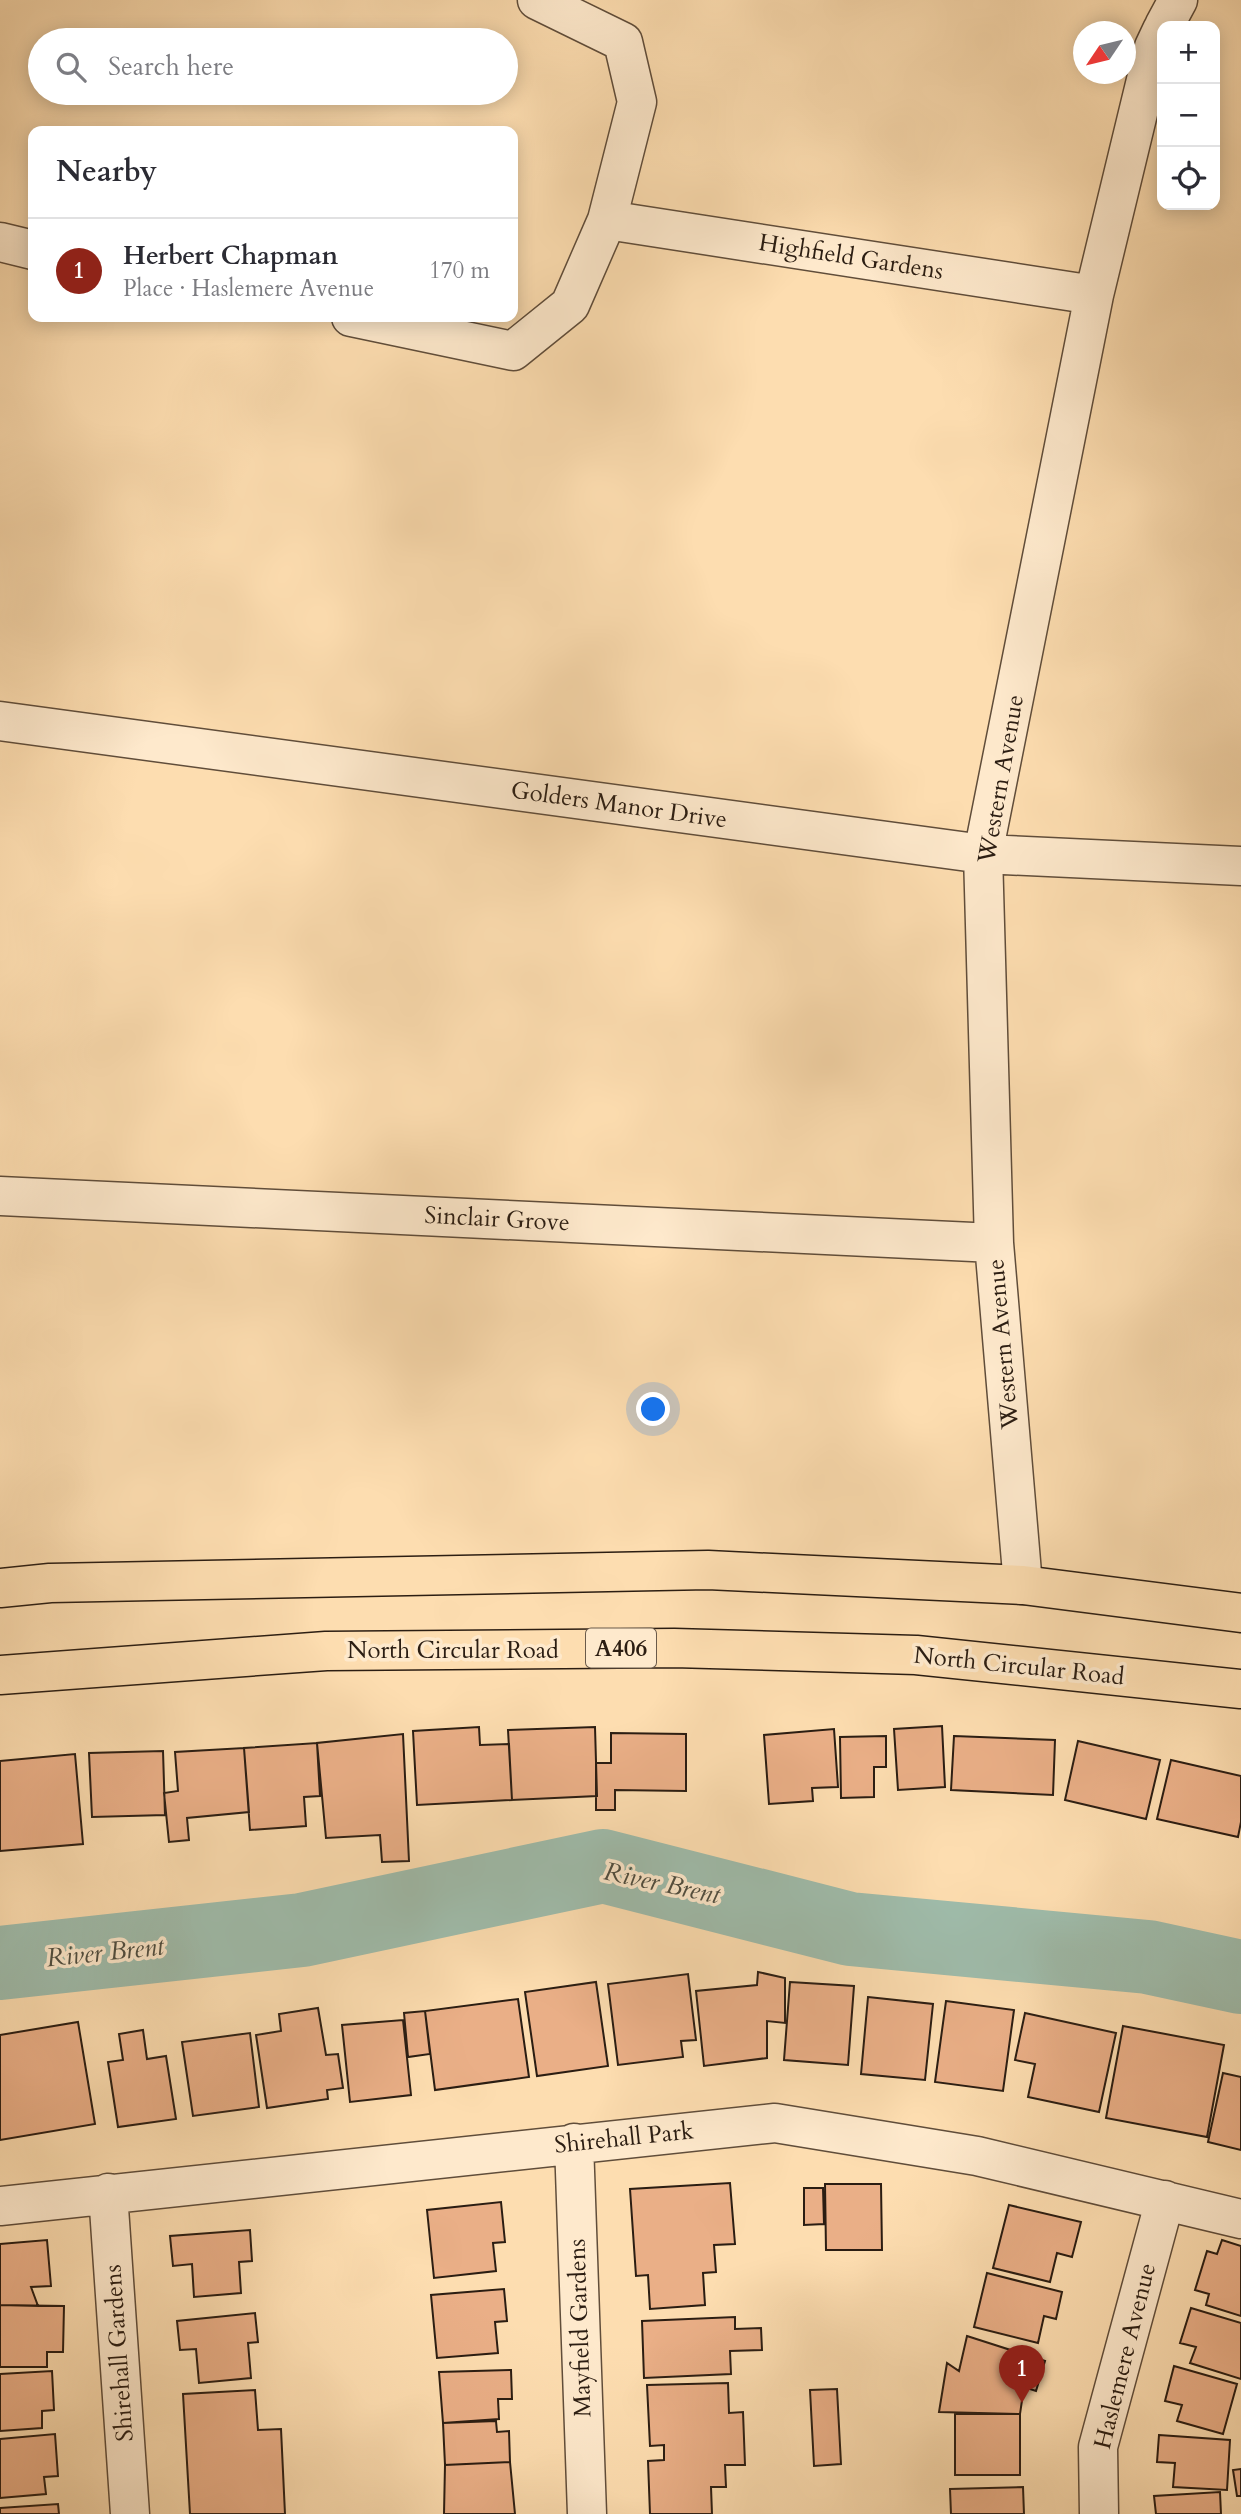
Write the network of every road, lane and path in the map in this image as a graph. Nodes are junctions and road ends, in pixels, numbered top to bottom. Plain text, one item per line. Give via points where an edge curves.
1 (537, 0) edge
2 (1178, 0) edge
3 (1167, 21) edge
4 (1157, 41) edge
5 (607, 220) junction
6 (0, 243) edge
7 (28, 249) edge
8 (1094, 295) junction
9 (375, 322) edge
10 (0, 721) edge
11 (984, 854) junction
12 (1241, 866) edge
13 (0, 1196) edge
14 (994, 1243) junction
15 (1023, 1585) junction
16 (0, 1588) edge
17 (1241, 1613) edge
18 (0, 1675) edge
19 (1241, 1689) edge
20 (574, 2143) junction
21 (108, 2193) junction
22 (1166, 2200) junction
23 (0, 2206) edge
24 (1241, 2219) edge
25 (130, 2514) edge
26 (587, 2514) edge
27 (1099, 2514) edge

1 - 5 street via 623,42 637,102
2 - 3 street, Western Avenue
4 - 8 street, Western Avenue
5 - 8 street, Highfield Gardens
5 - 9 street via 570,305 513,351
6 - 7 street
8 - 11 street, Western Avenue
10 - 11 street, Golders Manor Drive
11 - 12 street, Golders Manor Drive
11 - 14 street, Western Avenue
13 - 14 street, Sinclair Grove
14 - 15 street, Western Avenue
15 - 16 highway via 708,1570
15 - 17 highway
18 - 19 highway, North Circular Road / A406 via 326,1651 674,1648 916,1655
20 - 21 street, Shirehall Park
20 - 22 street, Shirehall Park via 775,2123 977,2155
20 - 26 street, Mayfield Gardens
21 - 23 street, Shirehall Park
21 - 25 street, Shirehall Gardens
22 - 24 street, Shirehall Park
22 - 27 street, Haslemere Avenue via 1098,2447

